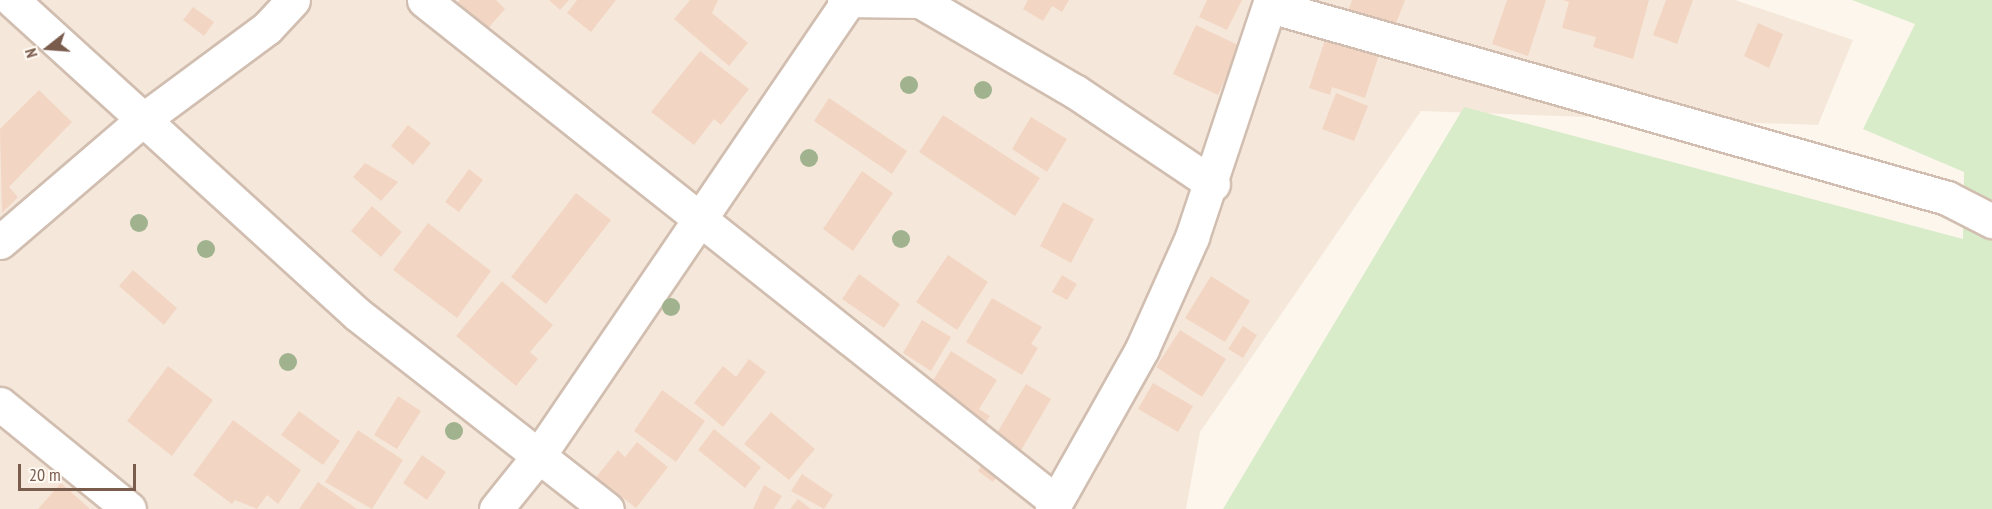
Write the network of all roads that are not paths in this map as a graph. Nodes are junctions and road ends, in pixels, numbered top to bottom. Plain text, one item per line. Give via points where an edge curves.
1 (12, 0) edge
2 (293, 0) edge
3 (424, 0) edge
4 (847, 1) edge
5 (1270, 3) edge
6 (140, 122) junction
7 (1213, 184) junction
8 (1992, 221) edge
9 (700, 224) junction
10 (0, 242) edge
11 (0, 404) edge
12 (537, 458) junction
13 (1054, 505) edge
14 (129, 509) edge
15 (496, 509) edge
16 (607, 509) edge

1 - 6 street
2 - 6 street via 267,28
3 - 9 street
4 - 7 street via 920,1 1076,92
4 - 9 street
5 - 7 street
5 - 8 street via 1947,198
6 - 10 street
6 - 12 street via 357,314
7 - 13 street via 1142,349
9 - 12 street
9 - 13 street
11 - 14 street
12 - 15 street
12 - 16 street

